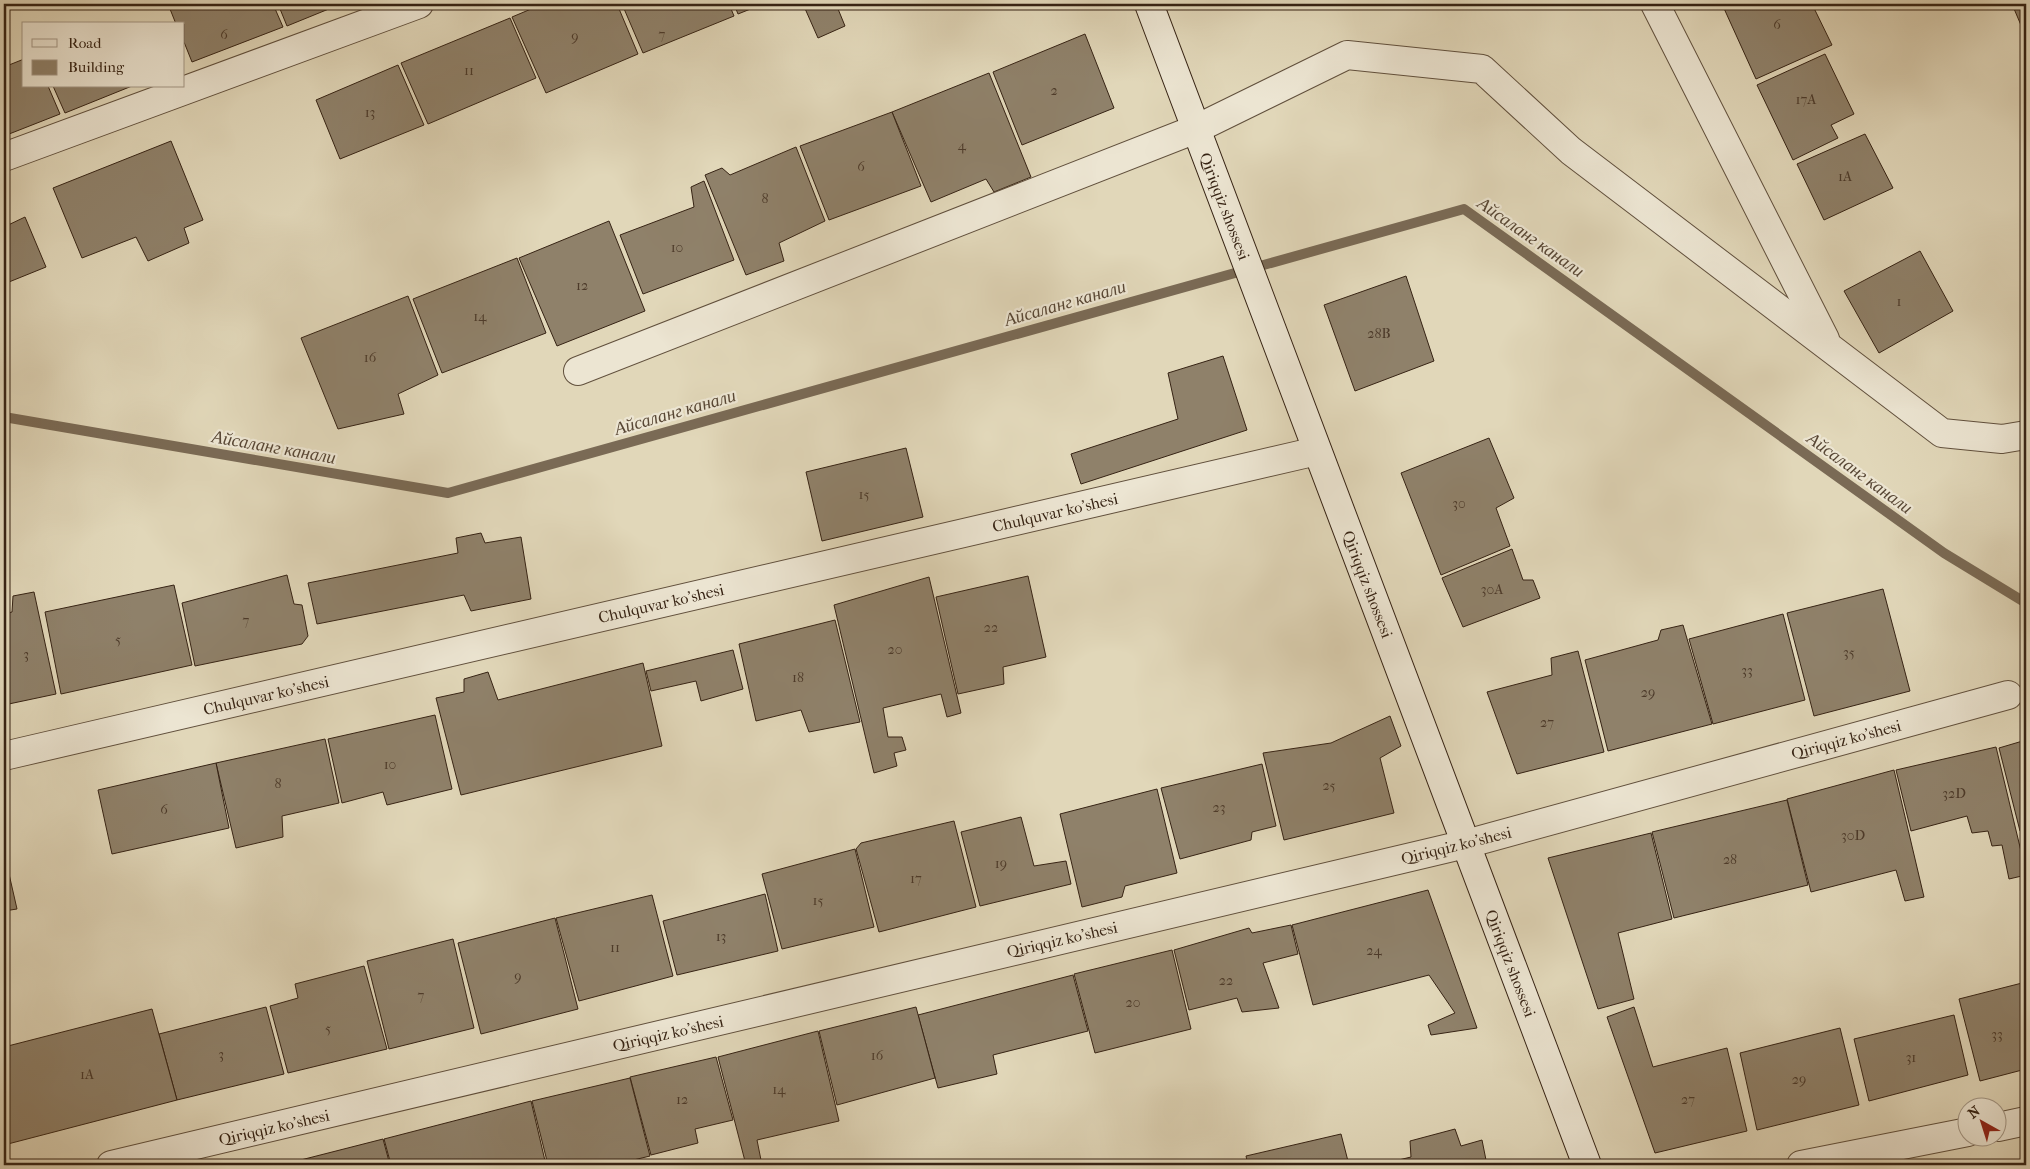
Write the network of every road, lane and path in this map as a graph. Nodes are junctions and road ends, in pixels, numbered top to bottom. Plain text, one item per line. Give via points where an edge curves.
1 (419, 4) edge
2 (1149, 4) edge
3 (1655, 4) edge
4 (1196, 129) junction
5 (4, 157) edge
6 (1828, 346) junction
7 (578, 371) dead end
8 (2026, 435) edge
9 (1317, 451) junction
10 (2008, 695) dead end
11 (4, 756) edge
12 (1466, 844) junction
13 (2026, 1121) edge
14 (2008, 1124) edge
15 (1958, 1134) edge
16 (111, 1165) edge
17 (1587, 1165) edge
18 (1801, 1165) edge

1 - 5 street
2 - 4 street, Qiriqqiz shossesi
3 - 6 street
4 - 6 street via 1346,55 1482,69 1572,151
4 - 7 street
4 - 9 street, Qiriqqiz shossesi
6 - 8 street via 1942,433 2002,439
9 - 11 street, Chulquvar ko'shesi
9 - 12 street, Qiriqqiz shossesi
10 - 12 street, Qiriqqiz ko'shesi
12 - 16 street, Qiriqqiz ko'shesi
12 - 17 street, Qiriqqiz shossesi
13 - 14 street
15 - 18 street

